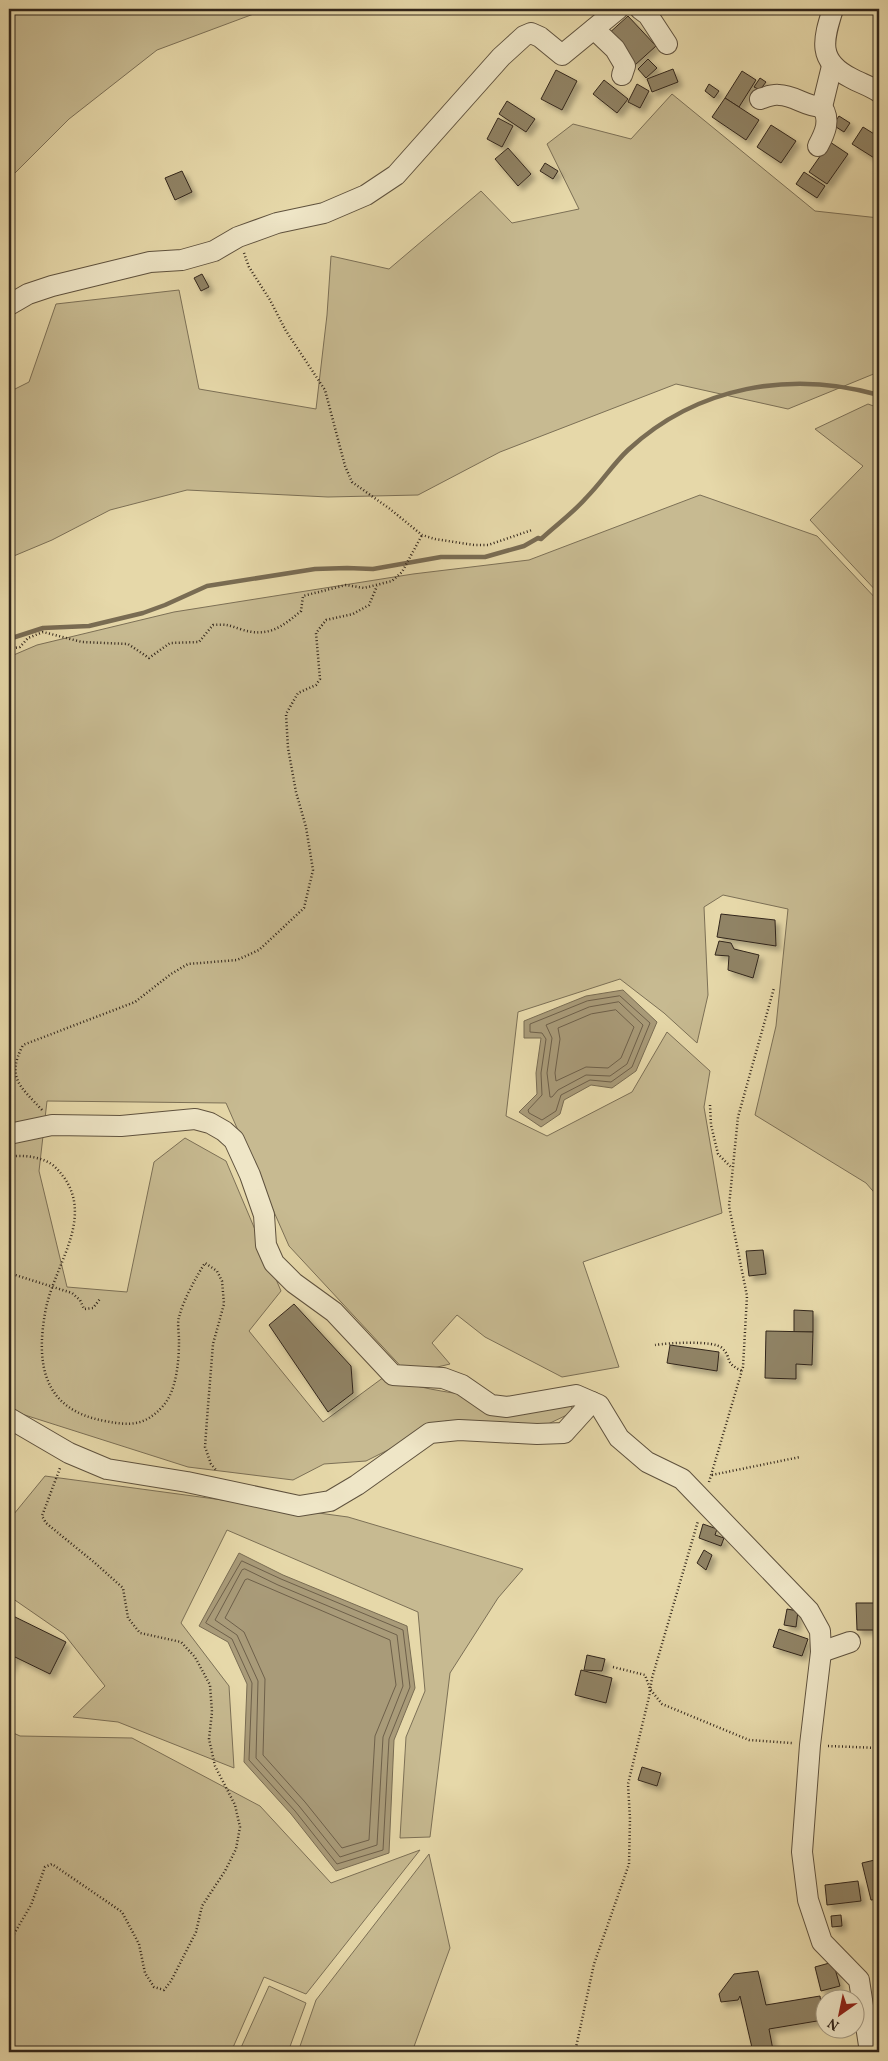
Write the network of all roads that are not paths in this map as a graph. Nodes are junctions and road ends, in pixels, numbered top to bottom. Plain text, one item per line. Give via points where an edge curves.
1 (618, 9) edge
2 (640, 9) edge
3 (833, 9) edge
4 (594, 28) junction
5 (667, 44) dead end
6 (832, 66) junction
7 (622, 75) dead end
8 (879, 92) edge
9 (760, 99) dead end
10 (822, 107) junction
11 (818, 146) dead end
12 (9, 305) edge
13 (9, 1134) edge
14 (592, 1402) junction
15 (9, 1418) edge
16 (850, 1642) dead end
17 (821, 1652) junction
18 (870, 2052) edge

1 - 4 street
2 - 5 street via 648,15
3 - 6 street via 824,42
4 - 7 street via 622,60 625,66
4 - 12 street via 562,54 540,37 524,36 501,57 396,176 366,195 324,213 296,218 238,237 214,251 182,260 150,262 52,286
6 - 8 street
6 - 10 street
9 - 10 street via 778,94
10 - 11 street via 827,124
13 - 14 street via 52,1125 121,1126 195,1120 210,1123 229,1135 242,1156 264,1214 266,1245 274,1263 334,1312 393,1375 444,1378 491,1404 507,1407 576,1396
14 - 15 street via 564,1433 459,1430 430,1433 330,1501 299,1506 107,1469 69,1453
14 - 17 street via 600,1405 619,1438 647,1462 682,1479 809,1611 820,1631
16 - 17 street
17 - 18 street via 802,1852 808,1900 822,1942 859,1980

